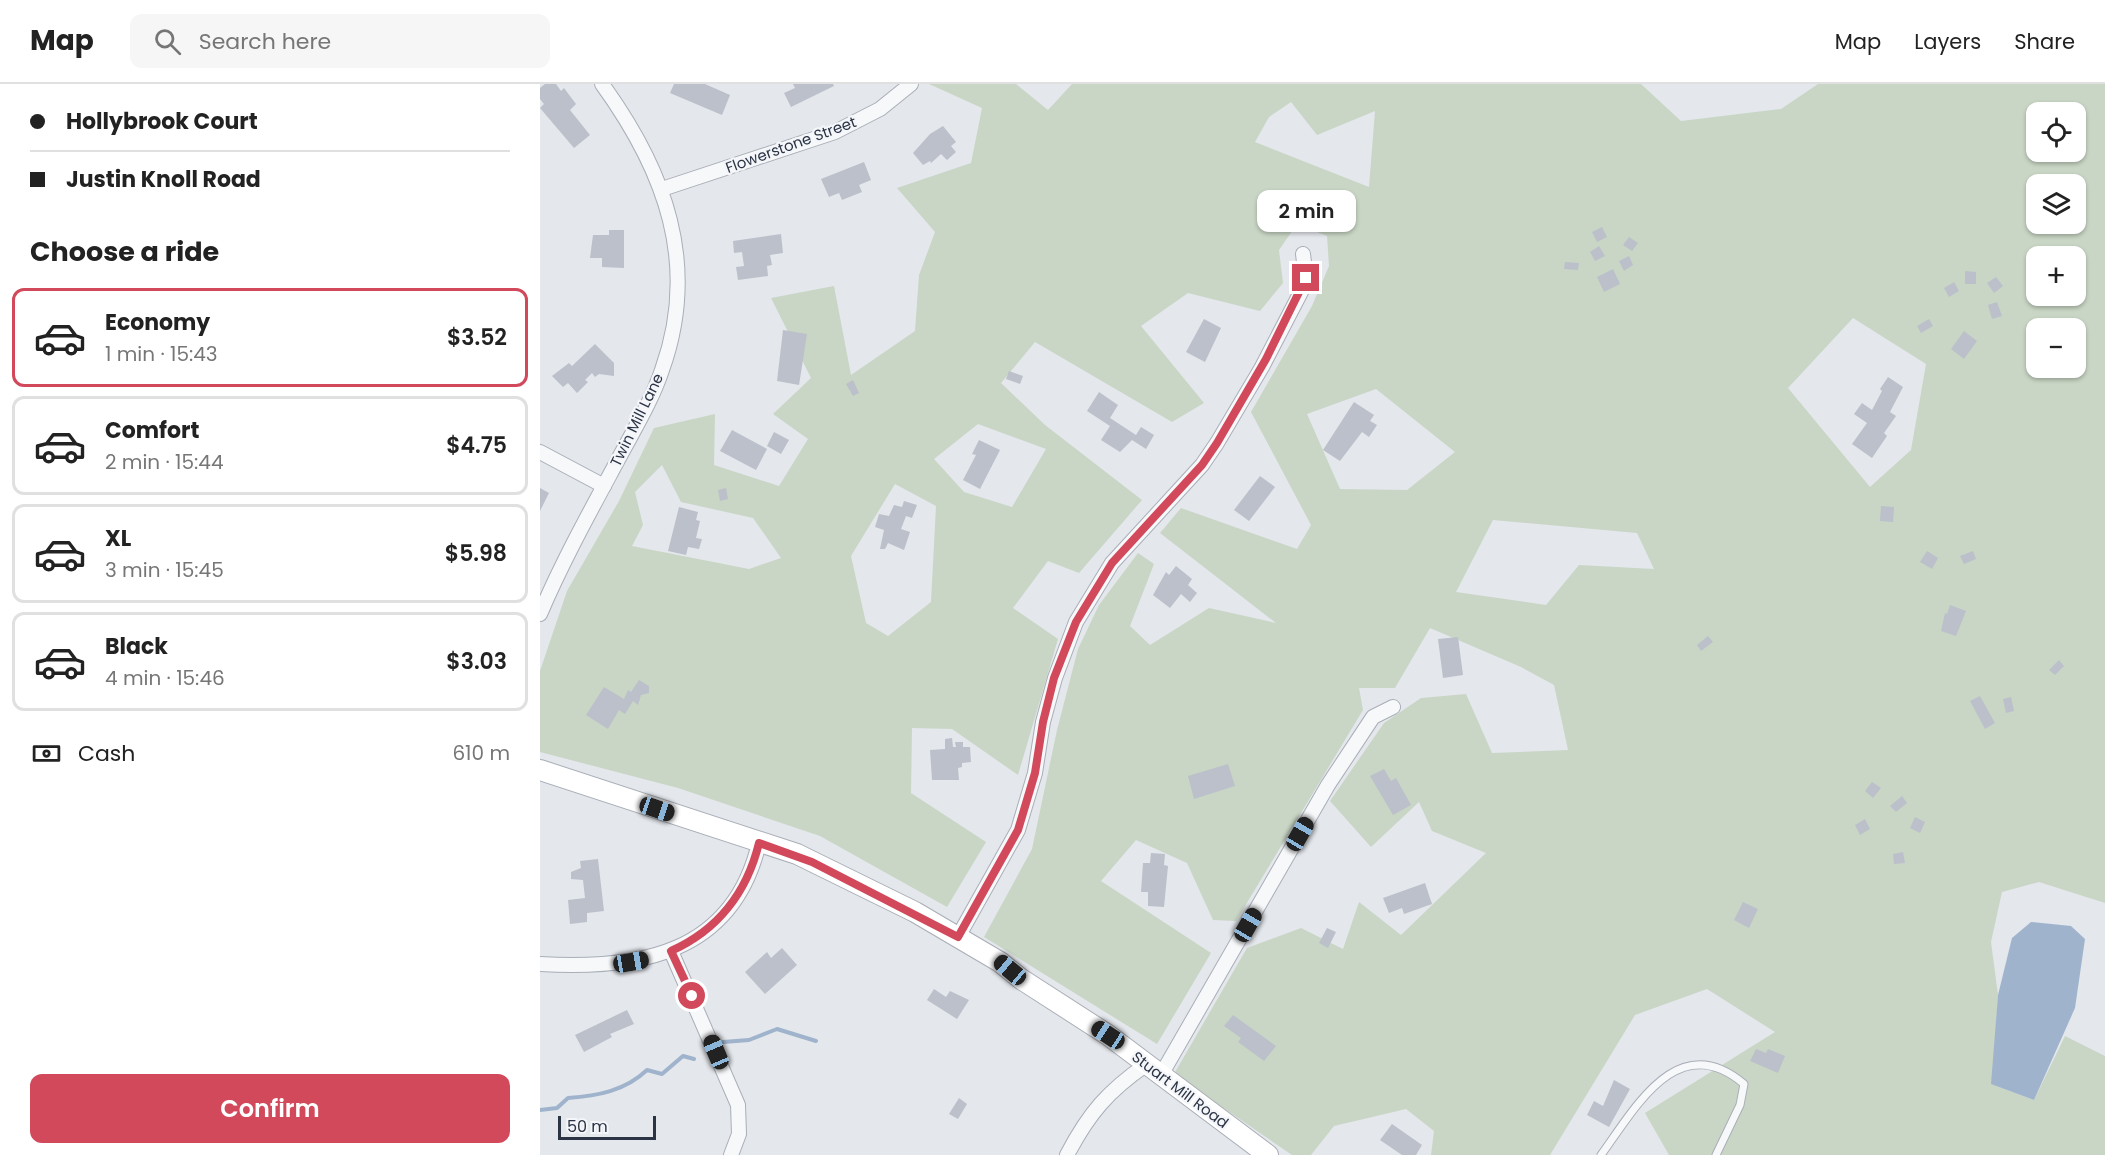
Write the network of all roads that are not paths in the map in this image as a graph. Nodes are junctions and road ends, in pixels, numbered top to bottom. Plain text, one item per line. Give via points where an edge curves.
1 (602, 84) edge
2 (911, 84) edge
3 (662, 189) junction
4 (1303, 254) dead end
5 (540, 452) edge
6 (604, 486) junction
7 (540, 615) edge
8 (1393, 707) dead end
9 (540, 770) edge
10 (759, 843) junction
11 (958, 937) junction
12 (671, 951) junction
13 (540, 964) edge
14 (1154, 1070) junction
15 (731, 1155) edge
16 (1067, 1155) edge
17 (1268, 1155) edge
18 (1601, 1155) edge
19 (1716, 1155) edge

1 - 3 street, Twin Mill Lane via 639,139
2 - 3 street, Flowerstone Street via 880,109 835,132
3 - 6 street, Twin Mill Lane via 676,253 676,303 670,342 652,396
4 - 11 street via 1306,278 1302,290 1217,443 1202,465 1112,563 1076,622 1054,678 1035,773 1018,830
5 - 6 street
6 - 7 street, Twin Mill Lane
8 - 14 street via 1382,710 1366,726
9 - 10 main road, Stuart Mill Road
10 - 11 main road, Stuart Mill Road via 797,854
10 - 12 street via 736,899 704,933
11 - 14 main road, Stuart Mill Road via 1108,1035
12 - 13 street via 613,965
12 - 15 street via 738,1105 739,1134
14 - 16 street via 1122,1081 1098,1105
14 - 17 main road, Stuart Mill Road
18 - 19 lane via 1658,1081 1692,1064 1727,1070 1744,1084 1740,1105

